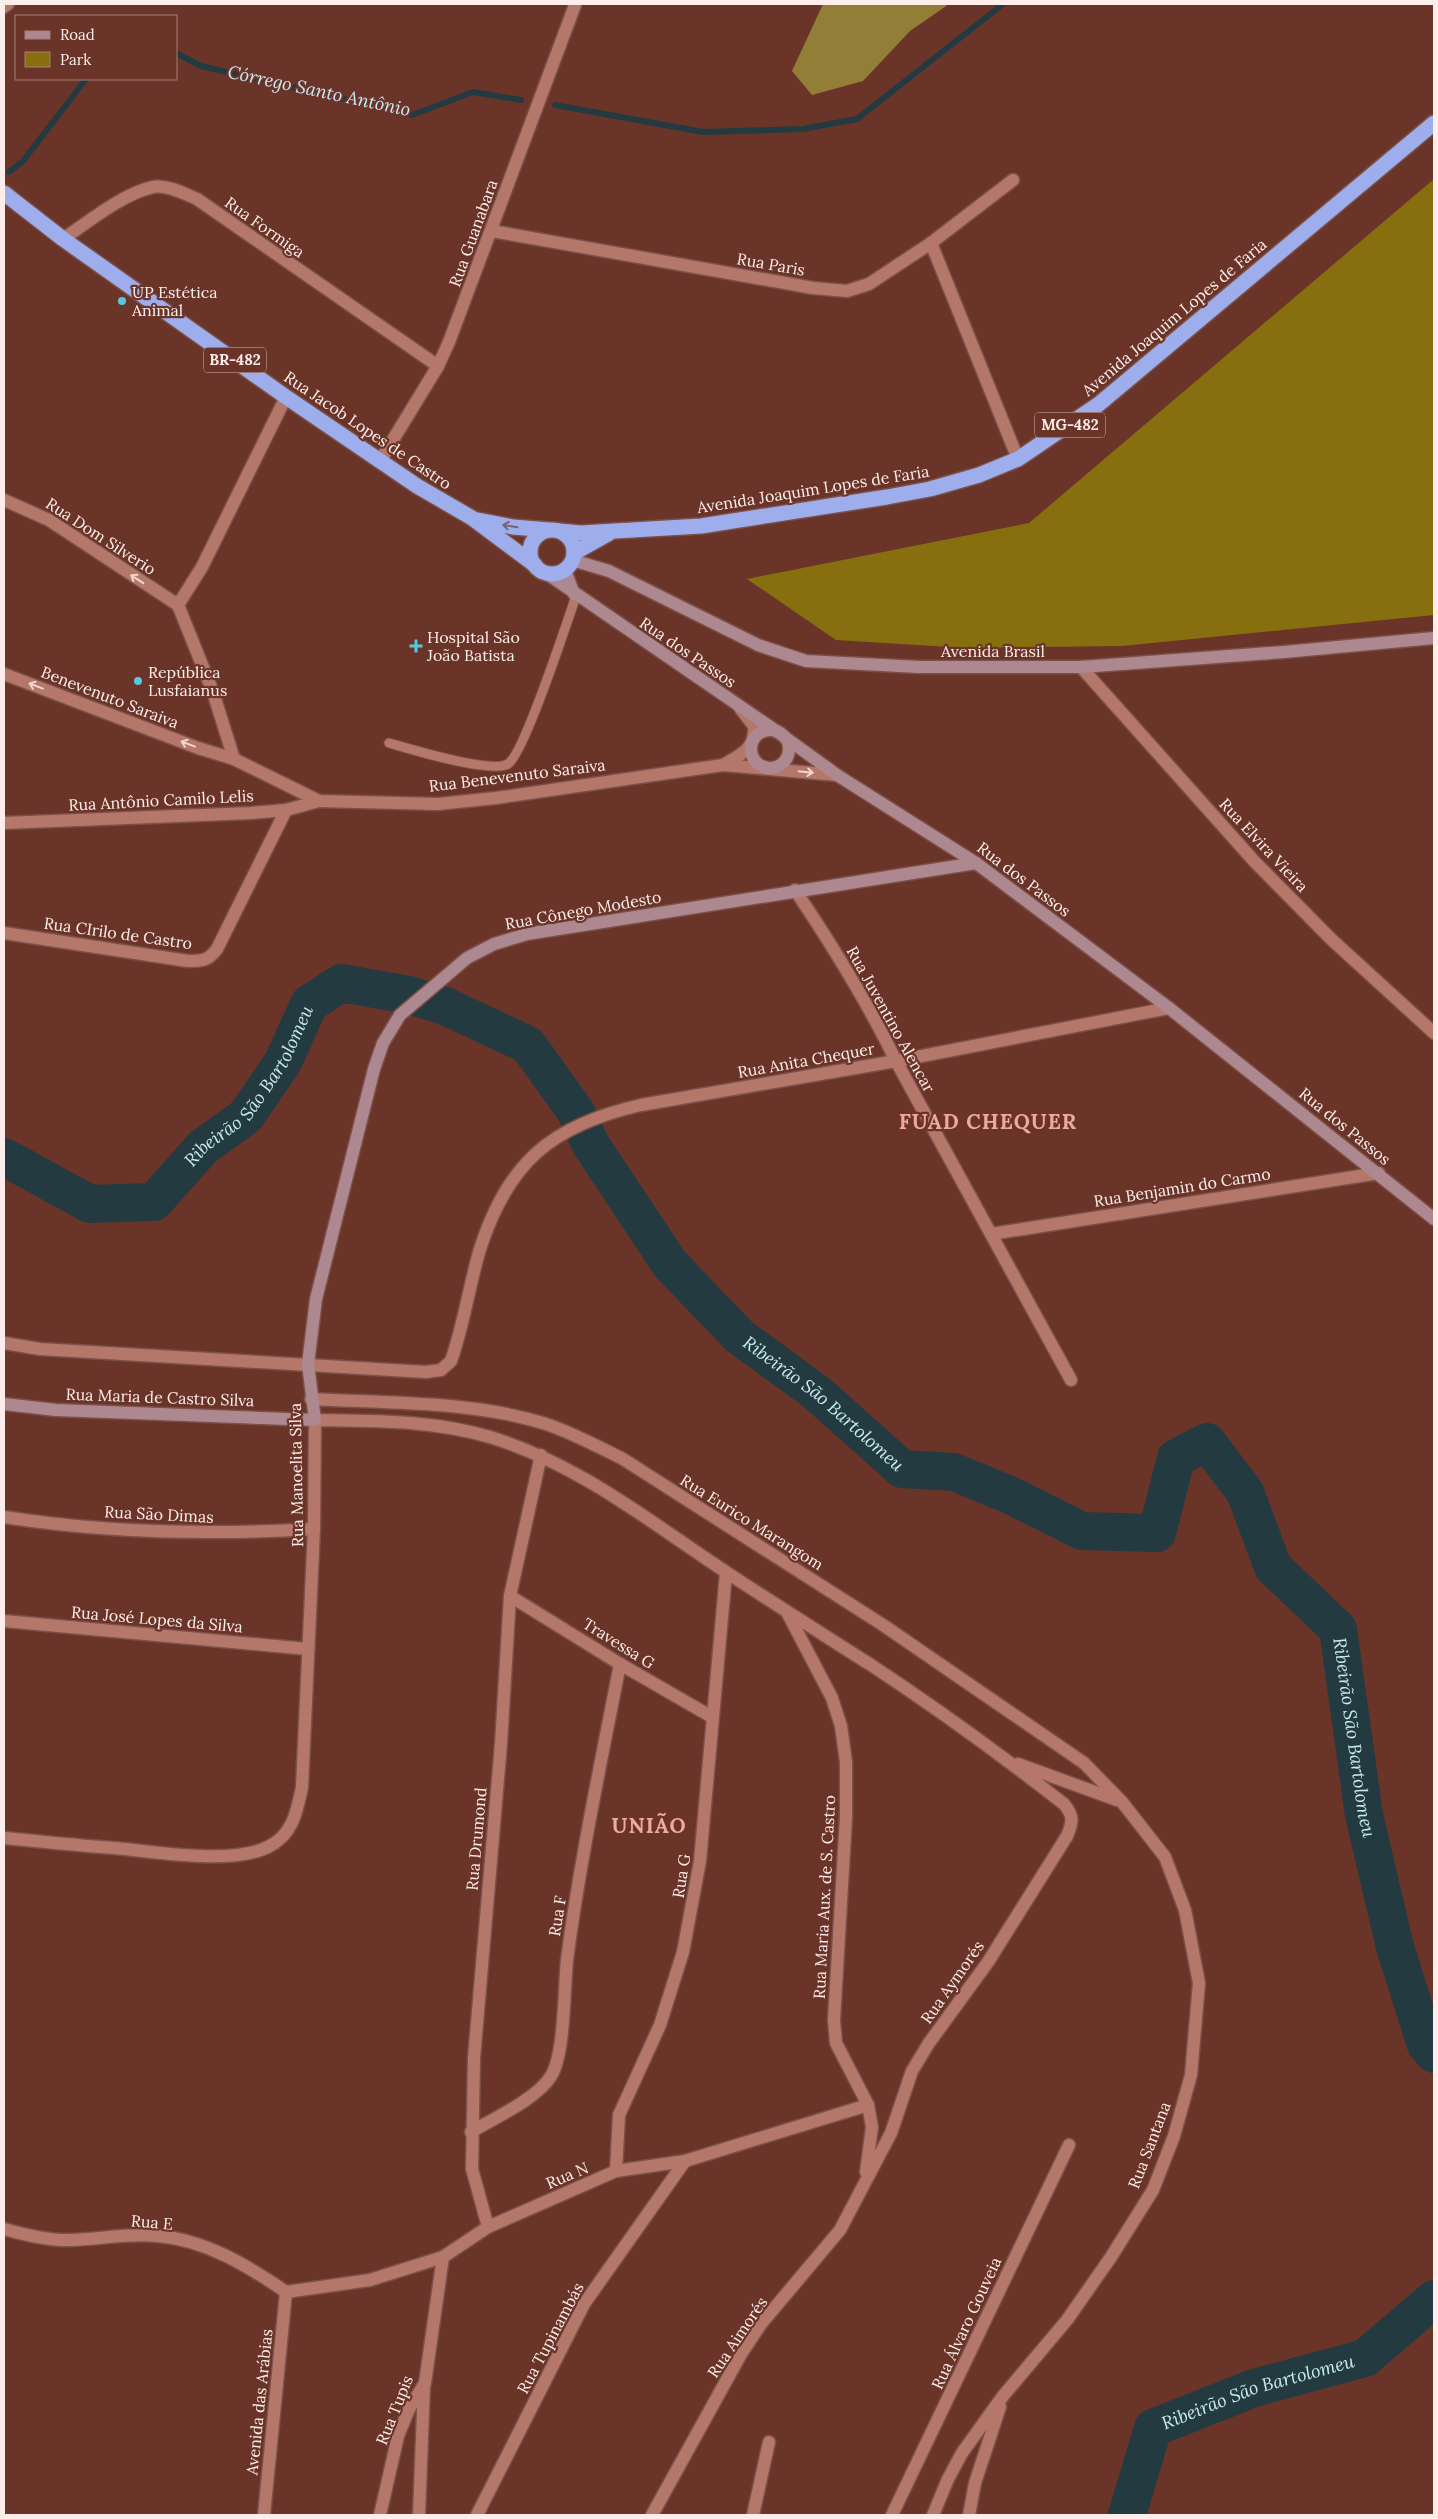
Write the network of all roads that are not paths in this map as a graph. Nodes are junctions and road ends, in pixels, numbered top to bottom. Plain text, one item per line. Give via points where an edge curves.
1 (8, 4) edge
2 (574, 5) dead end
3 (4, 7) edge
4 (1434, 123) edge
5 (1013, 180) dead end
6 (4, 193) edge
7 (492, 231) junction
8 (63, 239) junction
9 (930, 243) junction
10 (438, 366) junction
11 (286, 397) junction
12 (1018, 459) junction
13 (380, 462) junction
14 (4, 500) edge
15 (472, 518) junction
16 (554, 531) junction
17 (614, 531) junction
18 (570, 561) junction
19 (540, 569) junction
20 (575, 595) junction
21 (178, 606) junction
22 (1434, 638) edge
23 (1081, 667) junction
24 (4, 674) edge
25 (739, 707) junction
26 (779, 733) junction
27 (753, 742) junction
28 (389, 744) dead end
29 (234, 760) junction
30 (723, 765) junction
31 (766, 768) junction
32 (837, 775) junction
33 (319, 801) junction
34 (286, 810) junction
35 (4, 824) edge
36 (976, 863) junction
37 (795, 890) junction
38 (4, 933) edge
39 (1169, 1008) junction
40 (1434, 1033) edge
41 (896, 1061) junction
42 (374, 1069) joint
43 (1379, 1173) junction
44 (1434, 1217) edge
45 (991, 1234) junction
46 (4, 1343) edge
47 (308, 1364) junction
48 (1071, 1380) dead end
49 (312, 1399) junction
50 (4, 1404) edge
51 (315, 1420) junction
52 (541, 1455) junction
53 (4, 1516) edge
54 (314, 1529) junction
55 (726, 1573) junction
56 (510, 1596) junction
57 (787, 1612) junction
58 (4, 1621) edge
59 (308, 1649) junction
60 (620, 1664) junction
61 (712, 1717) junction
62 (1007, 1760) junction
63 (1122, 1802) junction
64 (4, 1838) edge
65 (868, 2105) junction
66 (471, 2132) junction
67 (1069, 2145) dead end
68 (685, 2161) junction
69 (616, 2171) junction
70 (863, 2186) junction
71 (488, 2227) junction
72 (4, 2229) edge
73 (443, 2257) junction
74 (286, 2292) junction
75 (424, 2383) junction
76 (1004, 2396) junction
77 (769, 2442) dead end
78 (264, 2515) edge
79 (380, 2515) edge
80 (419, 2515) edge
81 (477, 2515) edge
82 (652, 2515) edge
83 (752, 2515) edge
84 (892, 2515) edge
85 (934, 2515) edge
86 (969, 2515) edge

1 - 3 street
2 - 7 street, Rua Guanabara
4 - 12 highway, Avenida Joaquim Lopes de Faria / MG-482 via 1099,404
5 - 9 street, Rua Paris
6 - 8 highway, Rua Jacob Lopes de Castro / BR-482
7 - 9 street, Rua Paris via 814,288 847,291 869,284
7 - 10 street, Rua Guanabara
8 - 10 street, Rua Formiga via 130,196 154,186 175,190 197,199
8 - 11 highway, Rua Jacob Lopes de Castro / BR-482
9 - 12 street
10 - 13 street, Rua Guanabara
11 - 13 highway, Rua Jacob Lopes de Castro / BR-482
11 - 21 street via 202,568
12 - 17 highway, Avenida Joaquim Lopes de Faria / MG-482 via 979,475 887,497 701,526
13 - 15 highway, Rua Jacob Lopes de Castro / BR-482
21 -> 14 street, Rua Dom Silverio via 49,520
16 -> 15 highway, Rua Jacob Lopes de Castro
15 - 19 highway, Rua Jacob Lopes de Castro
16 - 17 highway, Avenida Joaquim Lopes de Faria
16 - 18 highway via 570,540
16 - 19 highway via 536,537 532,544 530,551
17 - 18 highway, Avenida Joaquim Lopes de Faria
18 - 19 highway via 552,574
18 - 20 street
18 - 23 street, Avenida Brasil via 609,571 758,645 806,661 919,667
19 - 20 street, Rua dos Passos
20 - 25 street, Rua dos Passos
20 - 28 lane via 539,702 517,753 508,764 493,767 471,764
21 - 29 street via 213,692
22 - 23 street, Avenida Brasil
23 - 40 street, Rua Elvira Vieira via 1254,861 1331,939
29 -> 24 street, Benevenuto Saraiva
25 - 26 street, Rua dos Passos
25 - 27 street via 754,726
26 - 27 street via 761,733
26 - 31 street via 787,742 788,753 778,766
26 - 32 street, Rua dos Passos
27 - 30 street via 746,752
27 - 31 street via 754,758
29 - 33 street, Rua Benevenuto Saraiva
30 - 31 street
30 - 33 street, Rua Benevenuto Saraiva via 438,804
31 -> 32 street
32 - 36 street, Rua dos Passos
33 - 34 street, Rua Antônio Camilo Lelis
34 - 35 street, Rua Antônio Camilo Lelis
34 - 38 street, Rua CIrilo de Castro via 217,950 204,961
36 - 37 street
36 - 39 street, Rua dos Passos
37 - 41 street, Rua Juventino Alencar via 824,932
37 - 42 street, Rua Cônego Modesto via 527,934 494,944 467,958 400,1014 383,1043
39 - 41 street, Rua Anita Chequer
39 - 43 street, Rua dos Passos
41 - 45 street, Rua Juventino Alencar
41 - 47 street, Rua Anita Chequer via 607,1113 549,1142 521,1167 502,1194 480,1249 456,1348 442,1370 426,1372
42 - 47 street, Rua Manoelita Silva via 316,1299
43 - 44 street, Rua dos Passos
43 - 45 street, Rua Benjamin do Carmo
45 - 48 street, Rua Juventino Alencar
46 - 47 street via 40,1349
47 - 49 street, Rua Manoelita Silva
49 - 51 street, Rua Manoelita Silva
49 - 63 street, Rua Eurico Marangom via 446,1407 500,1414 542,1423 581,1438 623,1459 883,1625 1084,1763
50 - 51 street, Rua Maria de Castro Silva via 56,1410
51 - 52 street via 422,1422 467,1431
51 - 54 street, Rua Manoelita Silva
52 - 55 street via 602,1487
52 - 56 street, Rua Drumond
53 - 54 street, Rua São Dimas via 143,1532 246,1533
54 - 59 street, Rua Manoelita Silva
55 - 57 street
55 - 61 street, Rua G
56 - 60 street, Travessa G
56 - 66 street, Rua Drumond via 501,1744 474,2049
57 - 62 street via 880,1671
57 - 65 street, Rua Maria Aux. de S. Castro via 832,1698 841,1726 846,1762 846,1817 834,2020 836,2042
58 - 59 street, Rua José Lopes da Silva
59 - 64 street, Rua Manoelita Silva via 301,1794 296,1816 285,1835 268,1847 244,1854 186,1855
60 - 61 street, Travessa G
60 - 66 street, Rua F via 576,1899 559,2051 552,2076 540,2090
61 - 69 street, Rua G via 700,1861 683,1952 660,2025 619,2115
62 - 63 street
62 - 70 street, Rua Aymorés via 1064,1804 1071,1813 1072,1824 988,1962 912,2071 891,2133
63 - 76 street, Rua Santana via 1165,1856 1185,1910 1199,1983 1191,2075 1174,2136 1153,2190 1067,2320
65 - 68 street, Rua N
65 - 70 street, Rua Maria Aux. de S. Castro via 872,2127
66 - 71 street, Rua Drumond via 472,2169
67 - 84 street, Rua Álvaro Gouveia
68 - 69 street, Rua N
68 - 81 street, Rua Tupinambás via 584,2304
69 - 71 street, Rua N
70 - 82 street, Rua Aimorés via 840,2230 761,2324 741,2354
71 - 73 street, Rua N
72 - 74 street, Rua E via 41,2238 70,2240 160,2236 224,2255 251,2268
73 - 74 street, Rua N via 370,2280
73 - 75 street, Rua Tupis
74 - 78 street, Avenida das Arábias
75 - 79 street, Rua Tupis via 398,2436
75 - 80 street
76 - 85 street, Rua Santana via 962,2453
76 - 86 street via 975,2482
77 - 83 street

